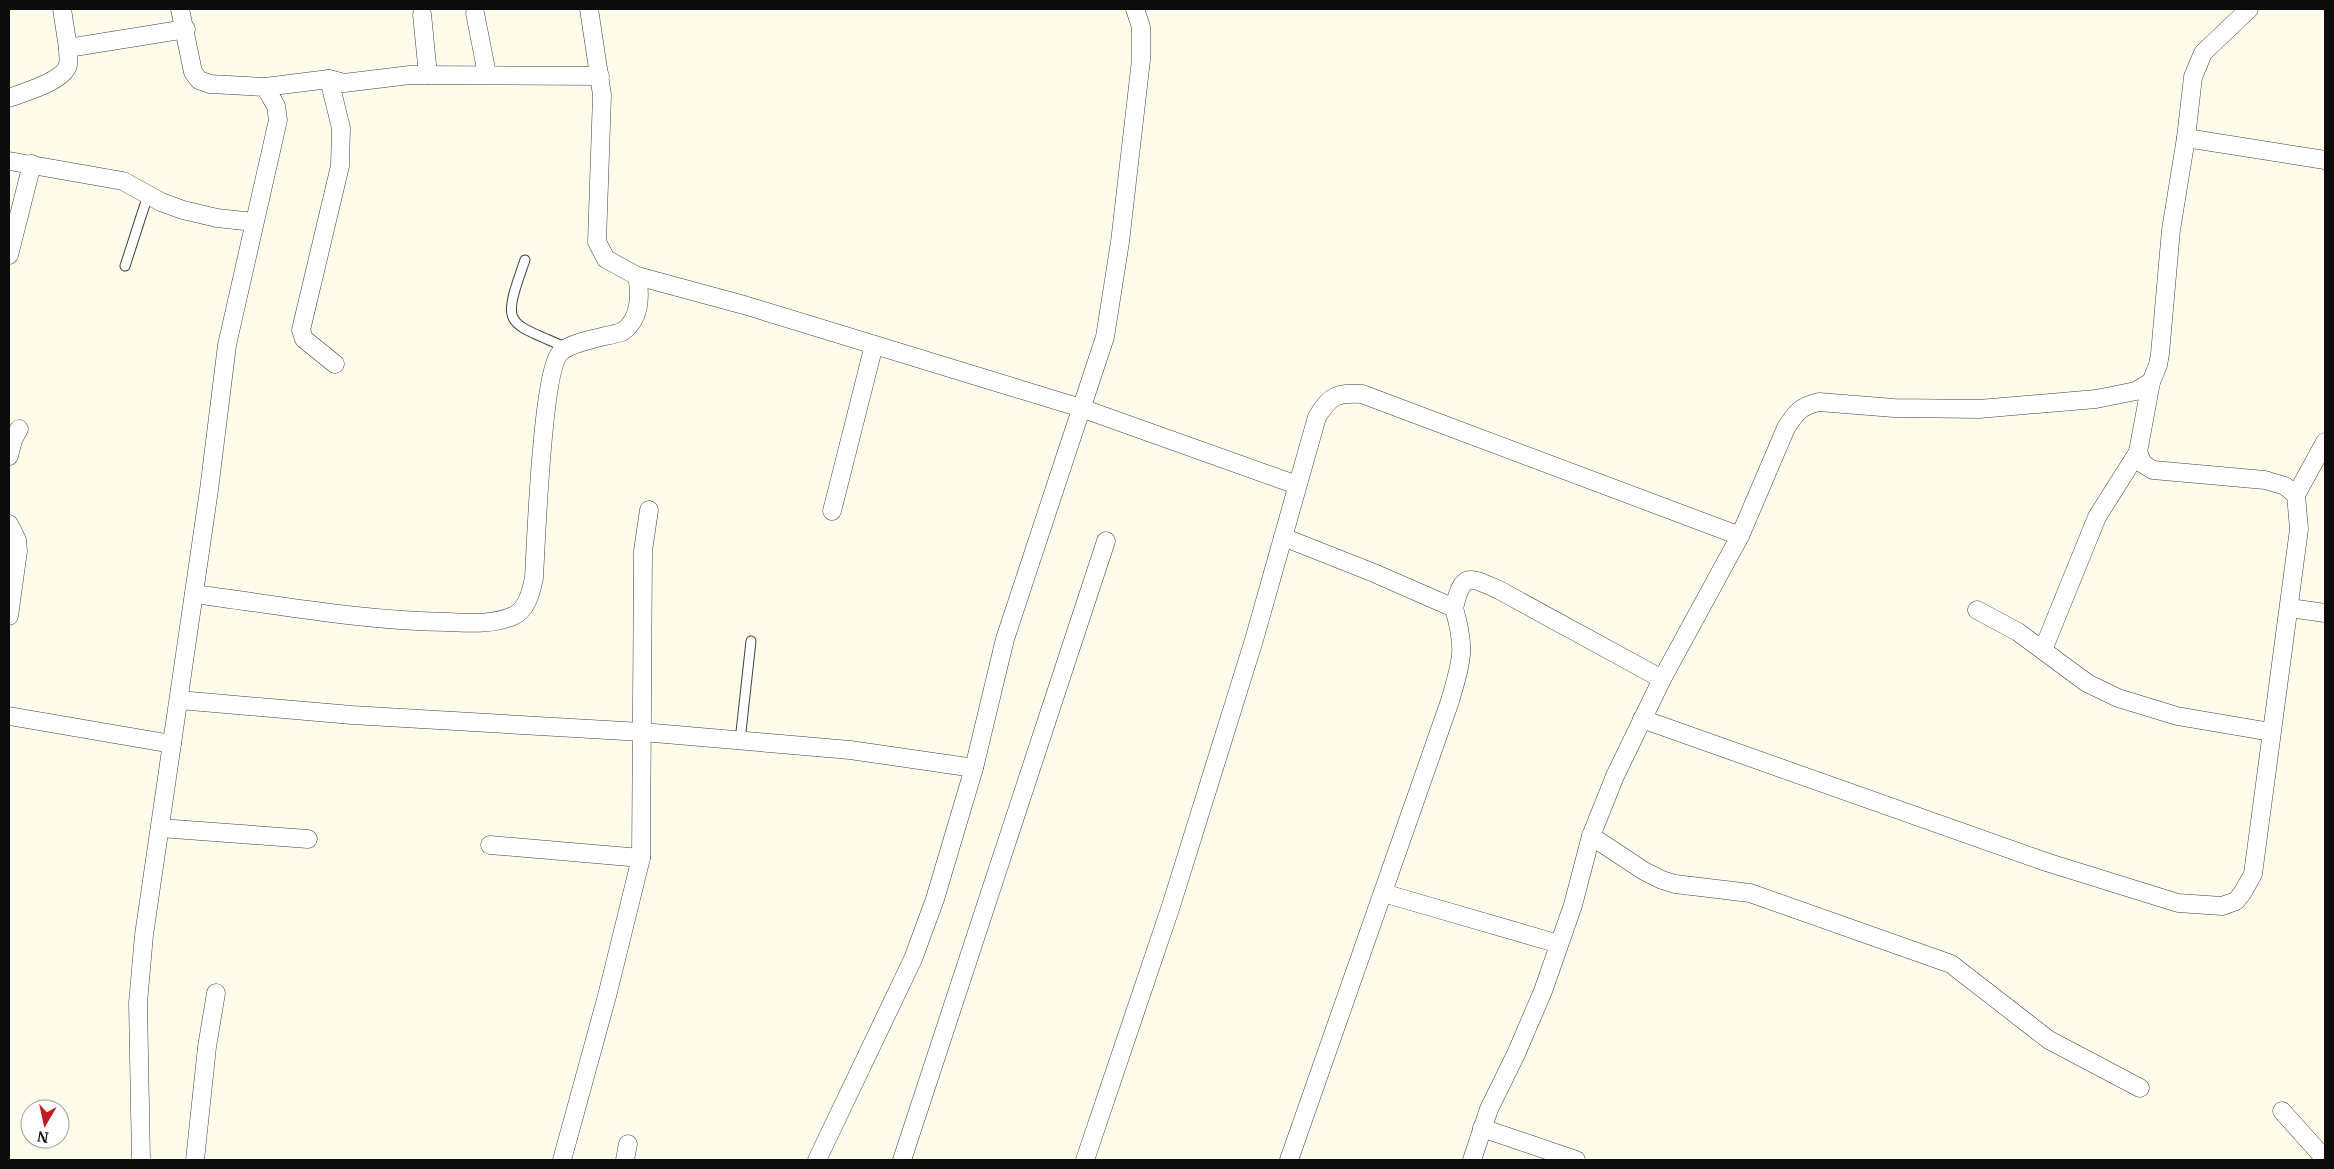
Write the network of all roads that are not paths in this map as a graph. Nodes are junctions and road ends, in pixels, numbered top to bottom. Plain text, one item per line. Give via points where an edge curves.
1 (62, 9) edge
2 (180, 9) edge
3 (594, 9) edge
4 (1136, 9) edge
5 (2249, 9) edge
6 (475, 13) dead end
7 (422, 14) dead end
8 (186, 29) junction
9 (68, 48) junction
10 (487, 74) junction
11 (428, 75) junction
12 (600, 76) junction
13 (329, 79) junction
14 (264, 87) junction
15 (9, 98) edge
16 (2186, 138) junction
17 (2325, 160) edge
18 (9, 161) edge
19 (32, 164) junction
20 (148, 194) junction
21 (254, 222) junction
22 (9, 255) edge
23 (525, 260) dead end
24 (125, 266) dead end
25 (637, 276) junction
26 (874, 345) junction
27 (567, 348) junction
28 (335, 364) dead end
29 (2151, 382) junction
30 (1081, 408) junction
31 (20, 429) dead end
32 (2324, 446) edge
33 (2138, 452) junction
34 (9, 456) edge
35 (1297, 485) junction
36 (2296, 495) junction
37 (649, 510) dead end
38 (832, 511) dead end
39 (9, 524) edge
40 (1740, 536) junction
41 (1283, 537) junction
42 (1106, 541) dead end
43 (194, 594) junction
44 (1454, 608) junction
45 (2290, 608) junction
46 (1977, 610) dead end
47 (2325, 612) edge
48 (9, 616) edge
49 (751, 640) dead end
50 (2043, 650) junction
51 (1662, 680) junction
52 (179, 700) junction
53 (9, 716) edge
54 (1642, 719) junction
55 (642, 732) junction
56 (2271, 732) junction
57 (740, 742) junction
58 (172, 744) junction
59 (974, 768) junction
60 (160, 828) junction
61 (1591, 836) junction
62 (308, 839) dead end
63 (490, 845) dead end
64 (641, 858) junction
65 (1384, 893) junction
66 (1558, 944) junction
67 (216, 993) dead end
68 (2140, 1088) dead end
69 (2282, 1111) dead end
70 (1482, 1128) junction
71 (2325, 1159) edge
72 (141, 1160) edge
73 (195, 1160) edge
74 (562, 1160) edge
75 (816, 1160) edge
76 (902, 1160) edge
77 (1085, 1160) edge
78 (1289, 1160) edge
79 (1472, 1160) edge
80 (1576, 1160) edge

1 - 9 street
2 - 8 street
3 - 12 street
4 - 30 street via 1141,27 1142,53 1120,242 1105,337
5 - 16 street via 2203,53 2198,62 2193,77
6 - 10 street
7 - 11 street
8 - 9 street
8 - 14 street via 193,72 199,80 210,84
9 - 15 street via 68,65 62,74
10 - 11 street
10 - 12 street
11 - 13 street via 344,83
12 - 25 street via 598,242 606,259
13 - 14 street
13 - 28 street via 341,128 340,166 301,330 304,339
14 - 21 street via 276,106 278,120
16 - 17 street
16 - 29 street via 2171,230 2160,354
18 - 19 street
19 - 20 street via 123,181
19 - 22 street
20 - 21 street via 199,215
20 - 24 lane
21 - 43 street via 227,345
23 - 27 lane via 511,301 510,313 514,322
25 - 26 street
25 - 27 street via 638,308 628,327 622,332
26 - 30 street
26 - 38 street
27 - 43 street via 555,360 547,396 534,578 530,596 514,616 489,622 435,622 305,610
29 - 33 street
29 - 40 street via 2136,391 2096,399 1979,409 1806,404 1786,428
30 - 35 street
30 - 59 street via 1005,638
31 - 34 street
32 - 36 street
33 - 36 street via 2143,464 2153,470 2265,480 2285,486
33 - 50 street via 2097,517
35 - 40 street via 1317,417 1328,400 1341,393 1362,394
35 - 41 street
36 - 45 street via 2299,529
37 - 55 street via 643,550
39 - 48 street via 17,540 18,551
40 - 51 street
41 - 44 street
41 - 77 street via 1171,906
42 - 76 street
43 - 52 street
44 - 51 street via 1461,583 1479,581
44 - 65 street via 1462,636 1462,660
45 - 47 street
45 - 56 street
46 - 50 street
49 - 57 lane
50 - 56 street via 2086,683 2118,698 2177,716
51 - 54 street
52 - 55 street via 352,715
52 - 58 street
53 - 58 street
54 - 56 street via 2046,862 2178,903 2222,906 2236,901 2253,874
54 - 61 street
55 - 57 street
55 - 64 street
57 - 59 street via 850,750
58 - 60 street
59 - 75 street via 913,959
60 - 62 street
60 - 72 street via 144,935 138,1003
61 - 66 street via 1573,905
61 - 68 street via 1662,880 1750,893 1951,964 2049,1040
63 - 64 street
64 - 74 street
65 - 66 street
65 - 78 street
66 - 70 street via 1543,991
67 - 73 street
69 - 71 street
70 - 79 street
70 - 80 street

